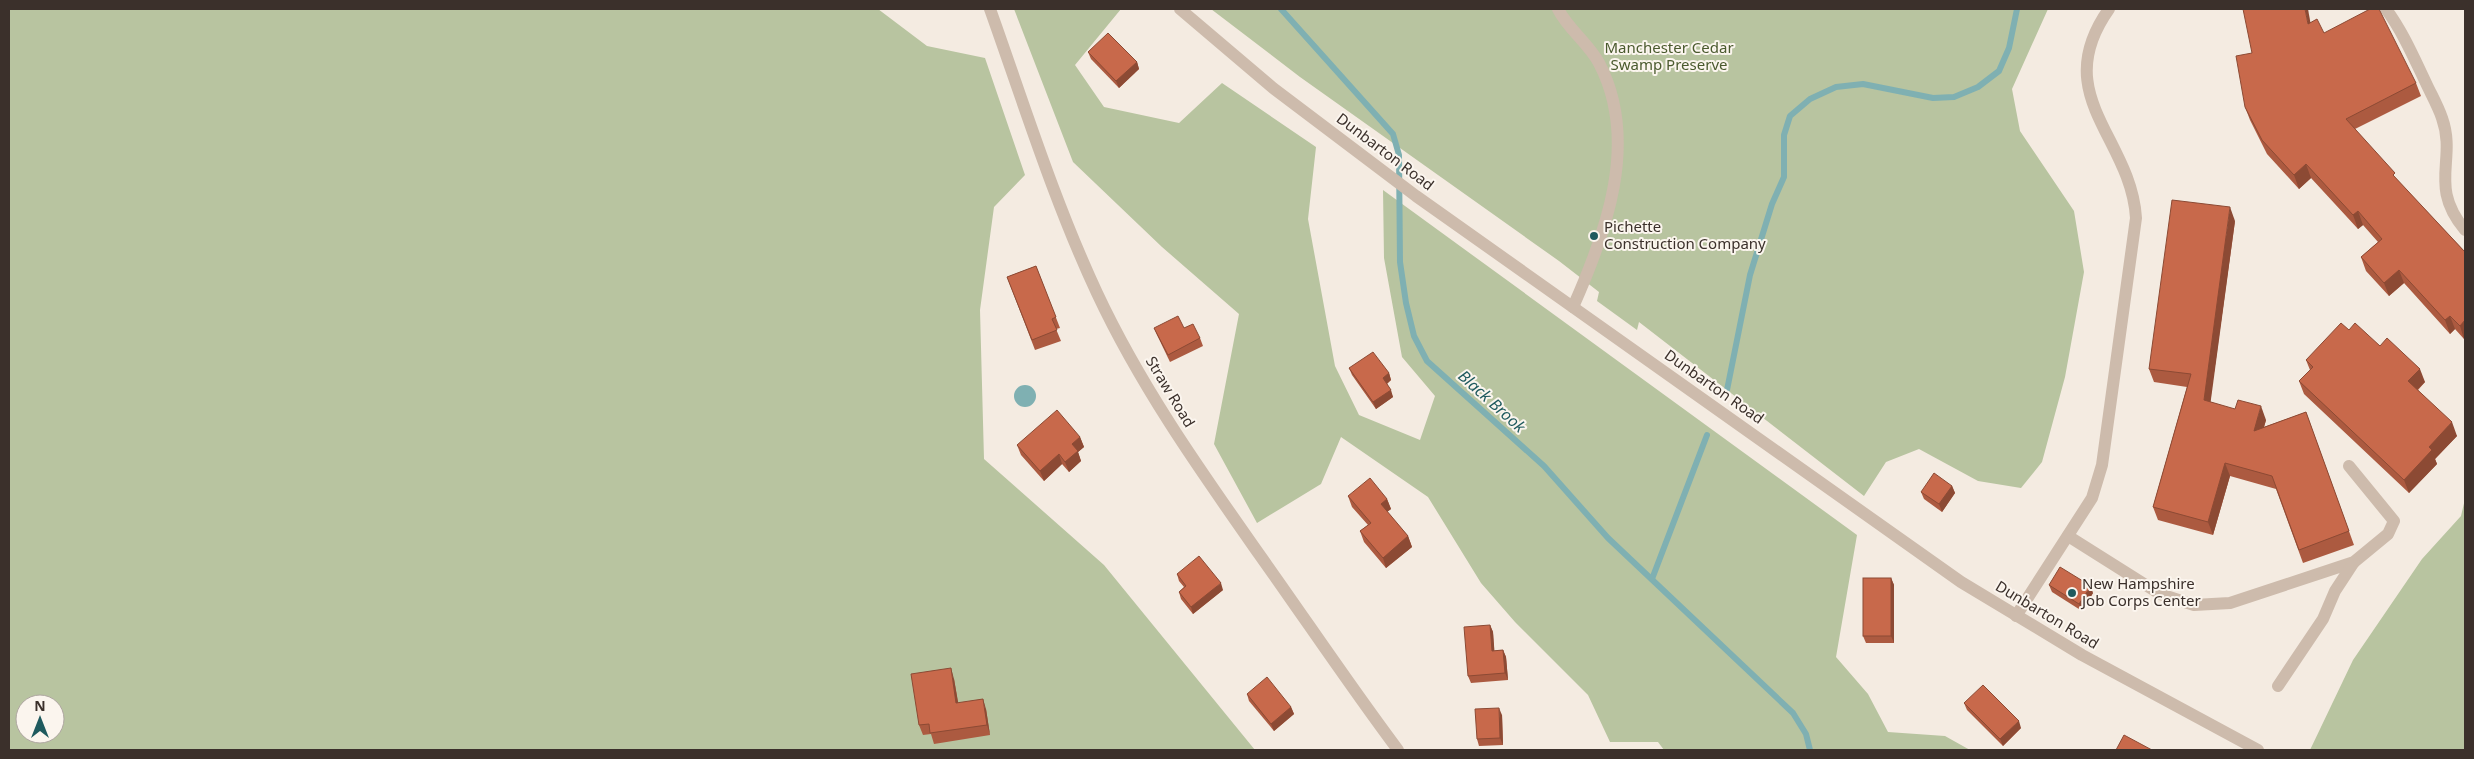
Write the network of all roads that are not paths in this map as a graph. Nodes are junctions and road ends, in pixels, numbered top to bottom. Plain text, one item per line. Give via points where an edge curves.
1 (990, 9) edge
2 (1180, 9) edge
3 (1558, 9) edge
4 (2109, 9) edge
5 (2386, 9) edge
6 (2465, 230) edge
7 (1574, 307) junction
8 (2349, 466) dead end
9 (2068, 536) junction
10 (2354, 562) junction
11 (2016, 616) junction
12 (2278, 686) dead end
13 (1398, 750) edge
14 (2258, 750) edge

1 - 13 street, Straw Road via 1069,229 1130,358 1206,479
2 - 7 street, Dunbarton Road via 1273,88 1416,196
3 - 7 street via 1598,62 1608,83 1616,111 1619,140 1615,175 1595,258
4 - 9 street via 2097,25 2090,43 2086,60 2087,79 2091,99 2135,198 2136,218 2102,465 2092,498
5 - 6 street via 2399,27 2442,118 2446,138 2445,192 2453,216
7 - 11 street, Dunbarton Road via 1961,582
8 - 10 street via 2394,521 2388,534
9 - 10 street via 2160,594 2194,605 2230,603
9 - 11 street
10 - 12 street via 2335,591 2323,619
11 - 14 street, Dunbarton Road via 2082,656

